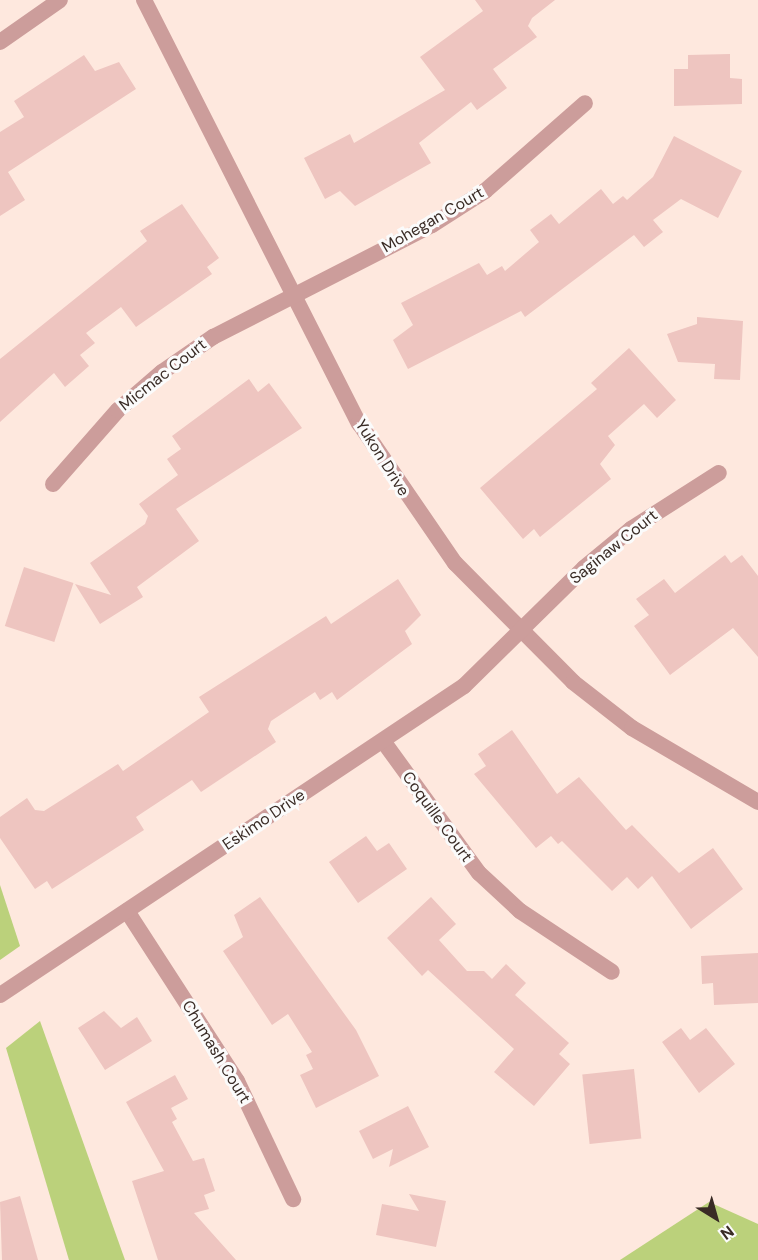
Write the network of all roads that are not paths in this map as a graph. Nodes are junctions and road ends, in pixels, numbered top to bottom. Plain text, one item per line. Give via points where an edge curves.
1 (60, 0) edge
2 (144, 0) edge
3 (0, 42) edge
4 (585, 104) dead end
5 (294, 294) junction
6 (719, 473) dead end
7 (53, 484) dead end
8 (518, 632) junction
9 (383, 741) junction
10 (758, 802) edge
11 (127, 911) junction
12 (612, 972) dead end
13 (0, 995) edge
14 (293, 1199) dead end

1 - 3 street
2 - 5 street, Yukon Drive
4 - 5 street, Mohegan Court via 485,192 432,225
5 - 7 street, Micmac Court via 162,372 118,410
5 - 8 street, Yukon Drive via 359,423 401,491 455,563
6 - 8 street, Saginaw Court via 631,529
8 - 9 street, Eskimo Drive via 464,686
8 - 10 street, Yukon Drive via 632,728
9 - 11 street, Eskimo Drive
9 - 12 street, Coquille Court via 479,873 520,911
11 - 13 street, Eskimo Drive
11 - 14 street, Chumash Court via 237,1081

